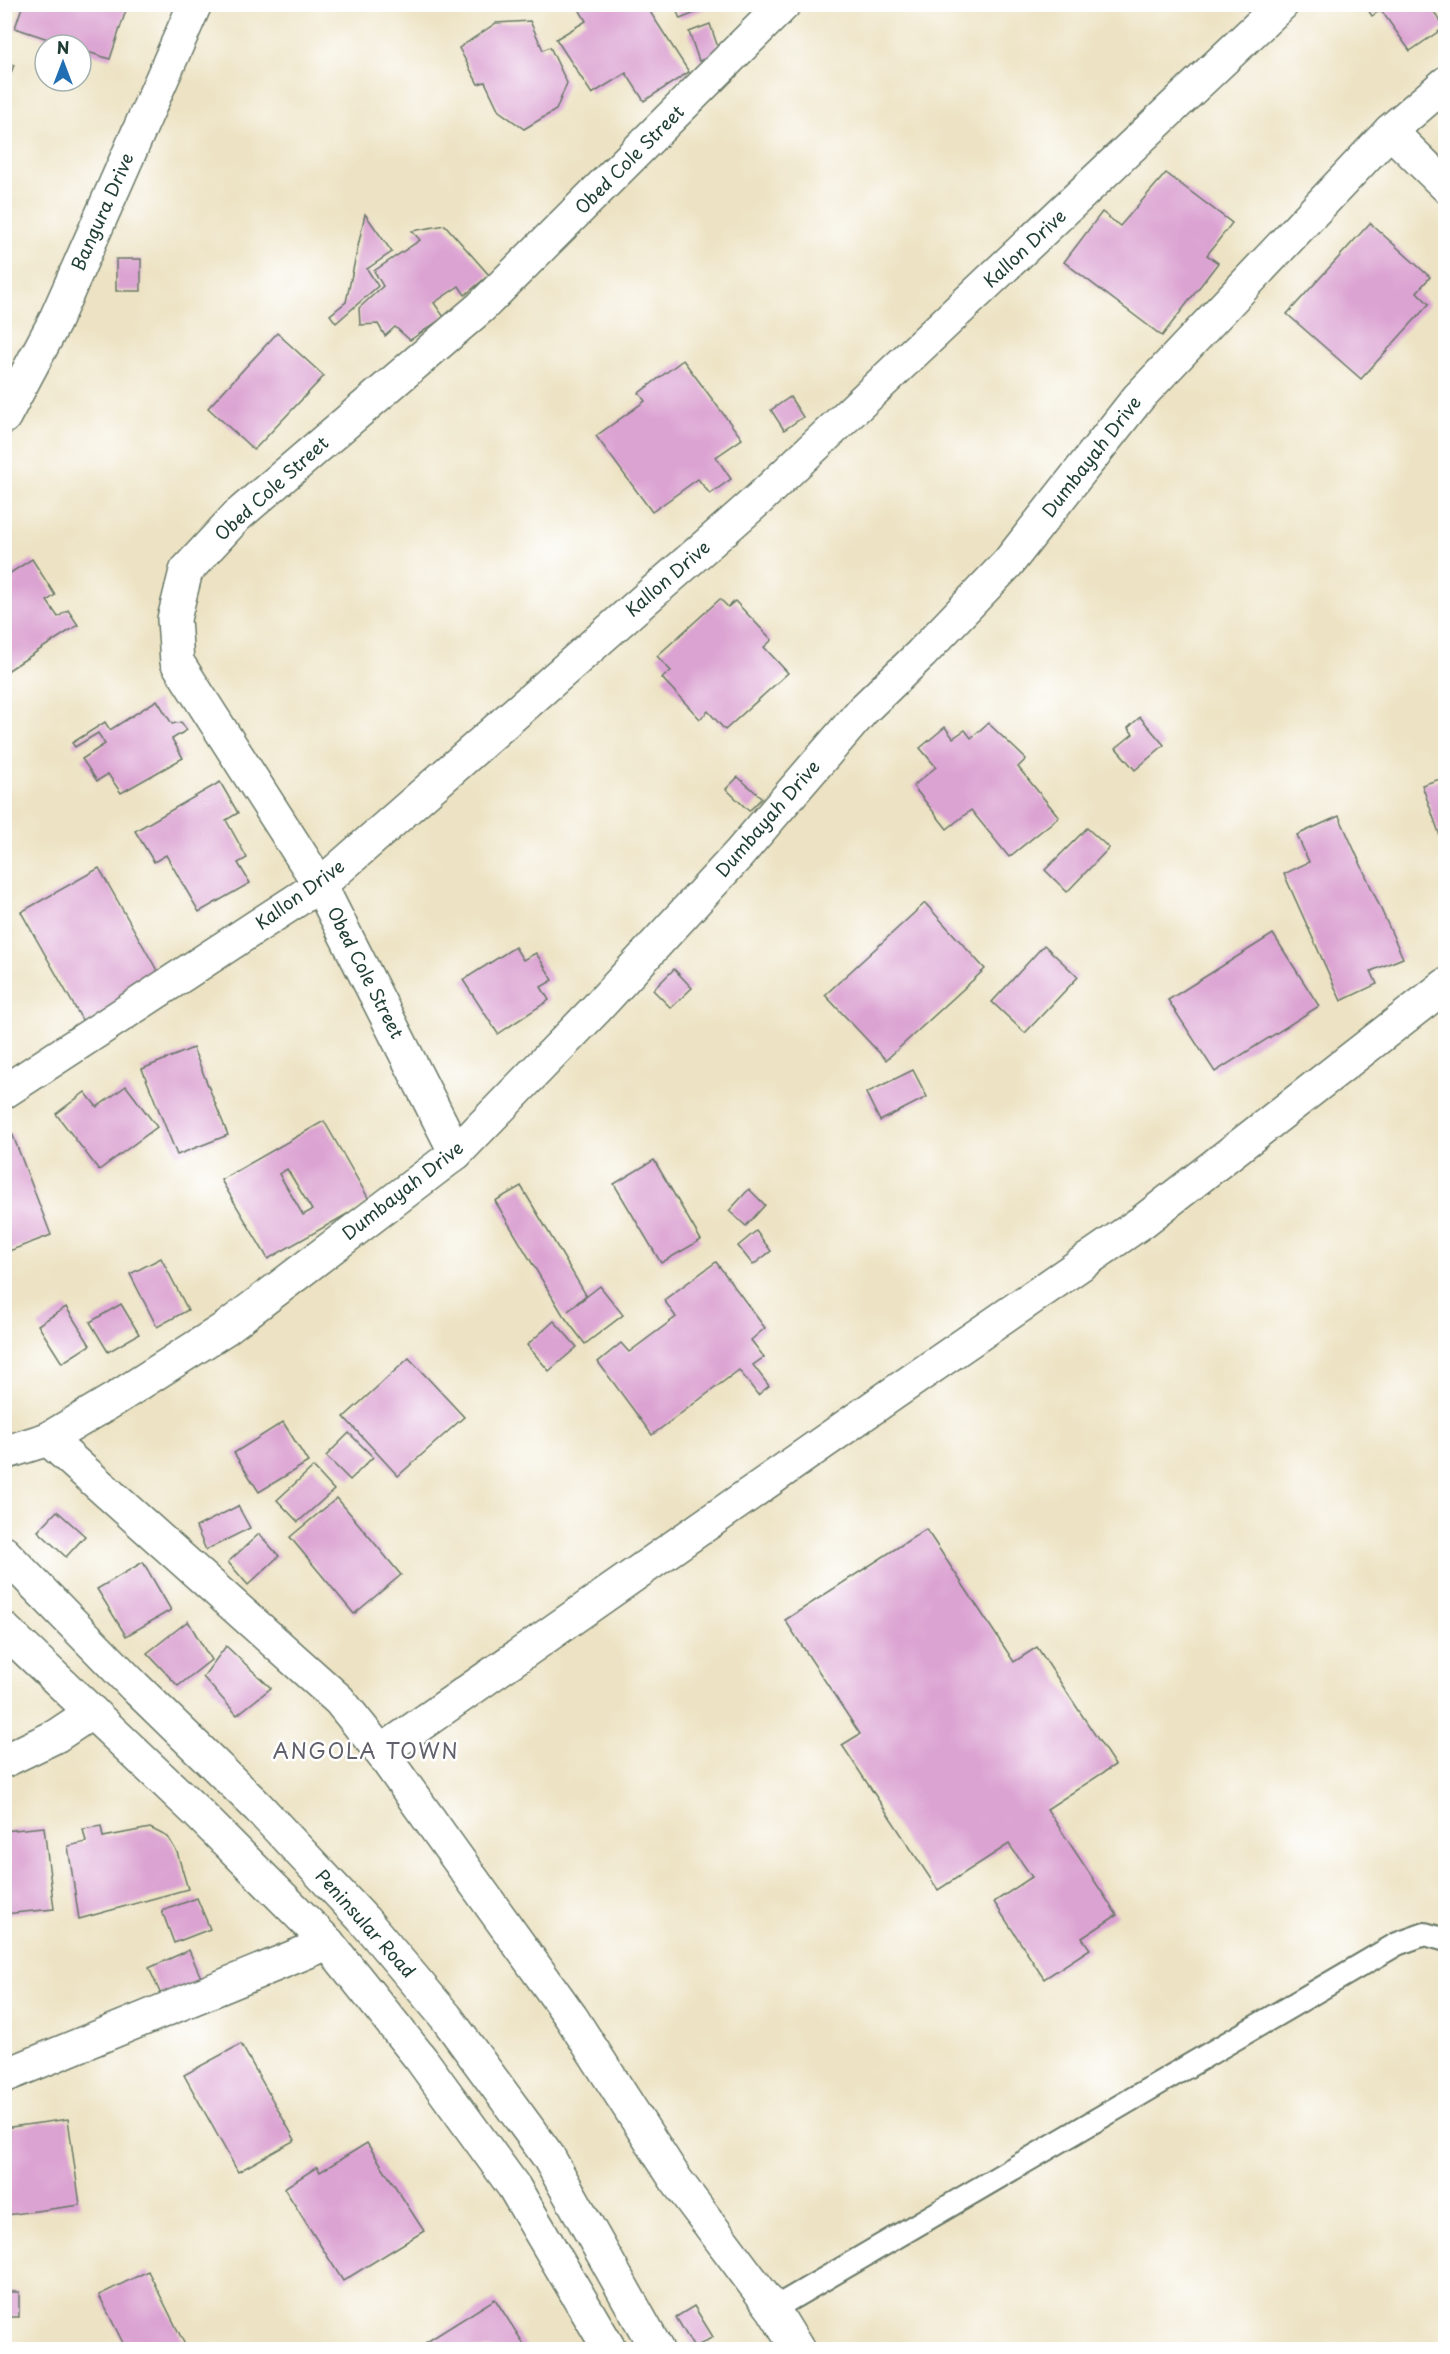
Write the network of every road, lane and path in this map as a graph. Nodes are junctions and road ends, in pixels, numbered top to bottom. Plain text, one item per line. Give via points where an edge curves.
1 (195, 4) edge
2 (784, 4) edge
3 (1282, 4) edge
4 (1446, 83) edge
5 (1390, 131) junction
6 (1446, 186) edge
7 (4, 417) edge
8 (320, 885) junction
9 (1446, 985) edge
10 (4, 1092) edge
11 (456, 1153) junction
12 (48, 1439) junction
13 (4, 1454) edge
14 (4, 1553) edge
15 (4, 1629) edge
16 (92, 1712) junction
17 (381, 1752) junction
18 (4, 1761) edge
19 (1446, 1940) edge
20 (328, 1943) junction
21 (4, 2076) edge
22 (773, 2309) junction
23 (610, 2349) edge
24 (657, 2349) edge
25 (798, 2349) edge

1 - 7 street, Bangura Drive via 54,323
2 - 8 street, Obed Cole Street via 481,307 237,516 186,572 174,620 177,662
3 - 8 street, Kallon Drive via 759,499
4 - 5 street, Dumbayah Drive
5 - 6 street
5 - 11 street, Dumbayah Drive via 1138,398 1008,563 864,710 690,907
8 - 10 street, Kallon Drive
8 - 11 street, Obed Cole Street
9 - 17 street via 1142,1222
11 - 12 street, Dumbayah Drive via 226,1328
12 - 13 street, Dumbayah Drive
12 - 17 street via 339,1700
14 - 24 street, Peninsular Road via 258,1807 364,1920 446,2017 548,2156
15 - 16 street
16 - 18 street via 56,1736
16 - 20 street
17 - 22 street via 571,2018 676,2180
19 - 22 lane via 1425,1934 1397,1944
20 - 21 street
20 - 23 street via 421,2059 514,2187
22 - 25 street

